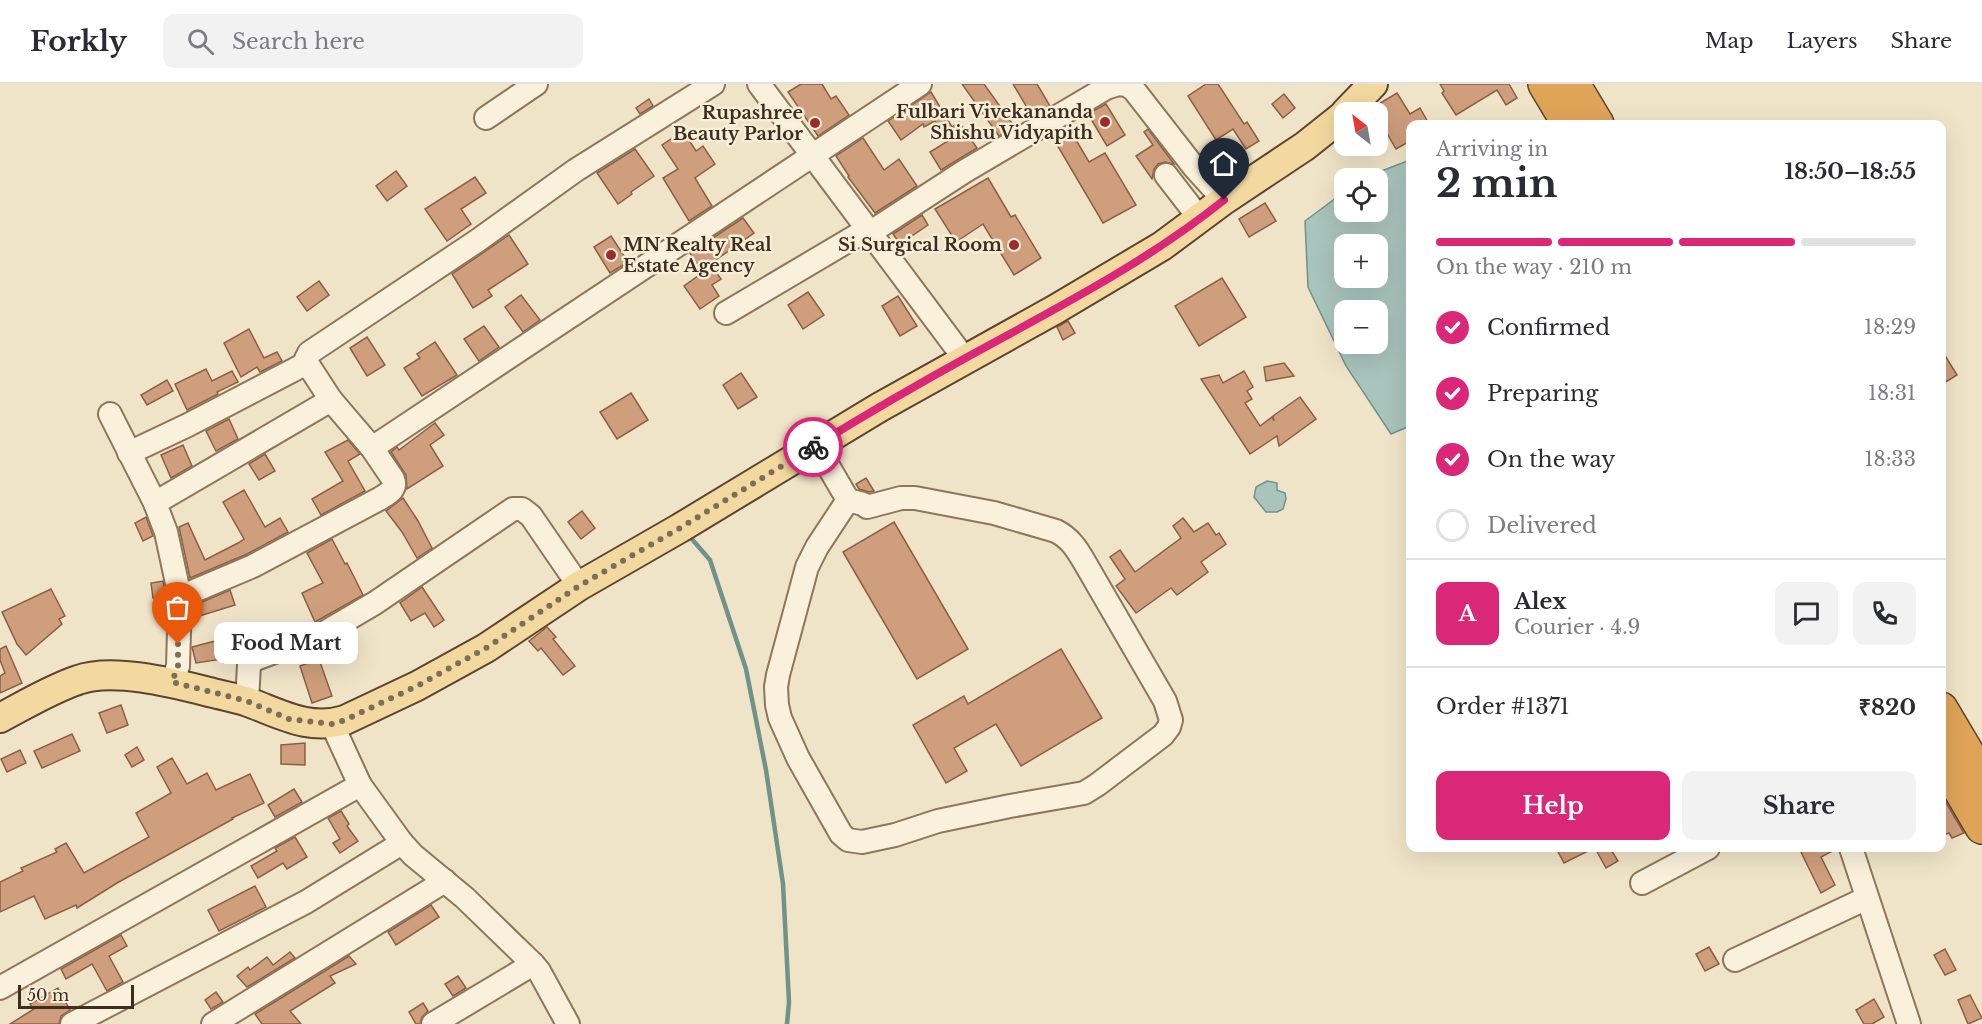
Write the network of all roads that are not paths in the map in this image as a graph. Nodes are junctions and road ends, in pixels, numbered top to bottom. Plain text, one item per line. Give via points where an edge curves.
1 (536, 84) edge
2 (713, 84) edge
3 (759, 84) edge
4 (920, 84) edge
5 (1118, 84) edge
6 (1373, 84) edge
7 (1545, 84) edge
8 (1573, 84) edge
9 (1356, 102) edge
10 (486, 118) dead end
11 (1567, 120) edge
12 (1595, 120) edge
13 (1334, 123) edge
14 (814, 156) junction
15 (1166, 175) dead end
16 (1224, 200) junction
17 (1200, 219) junction
18 (869, 231) junction
19 (726, 313) dead end
20 (964, 358) junction
21 (307, 363) junction
22 (331, 400) junction
23 (110, 414) dead end
24 (816, 445) junction
25 (372, 448) junction
26 (129, 453) junction
27 (848, 500) junction
28 (155, 503) junction
29 (579, 586) junction
30 (180, 597) junction
31 (172, 682) junction
32 (247, 701) junction
33 (0, 717) edge
34 (1946, 717) edge
35 (332, 724) junction
36 (1946, 766) edge
37 (1982, 778) edge
38 (360, 785) junction
39 (1982, 827) edge
40 (402, 843) junction
41 (1700, 852) edge
42 (1852, 852) edge
43 (445, 881) junction
44 (1642, 883) dead end
45 (1867, 898) junction
46 (1735, 960) dead end
47 (533, 964) junction
48 (0, 988) edge
49 (72, 1024) edge
50 (213, 1024) edge
51 (434, 1024) edge
52 (568, 1024) edge
53 (1909, 1024) edge

1 - 10 street
2 - 21 street via 576,170 309,353
3 - 14 street
4 - 14 street
5 - 16 street via 1134,90
5 - 18 street
6 - 9 main road
7 - 11 highway
8 - 12 highway
13 - 16 main road
14 - 18 street
14 - 25 street
15 - 17 street
16 - 17 main road
17 - 20 main road via 1056,309
18 - 19 street
18 - 20 street
20 - 24 main road
21 - 22 street
21 - 26 street
22 - 25 street
22 - 28 street
23 - 26 street
24 - 27 street
24 - 29 main road
25 - 30 street via 393,479 395,484 390,492 253,566
26 - 28 street
27 - 27 street via 807,567 776,696 780,718 798,758 848,840 862,842 938,821 1084,793 1169,728 1171,720 1165,701 1076,547 1064,535 994,513 915,498 867,507
28 - 30 street via 166,532
29 - 32 street via 531,516 522,509 513,509 324,633 252,660
29 - 35 main road via 417,686
30 - 31 street via 178,666
31 - 32 main road
31 - 33 main road via 106,676 80,679
32 - 35 main road via 289,719
34 - 37 highway
35 - 38 street
36 - 39 highway
38 - 40 street
38 - 48 street
40 - 43 street
40 - 49 street via 306,902
41 - 44 street
42 - 45 street
43 - 47 street
43 - 50 street
45 - 46 street
45 - 53 street
47 - 51 street
47 - 52 street

